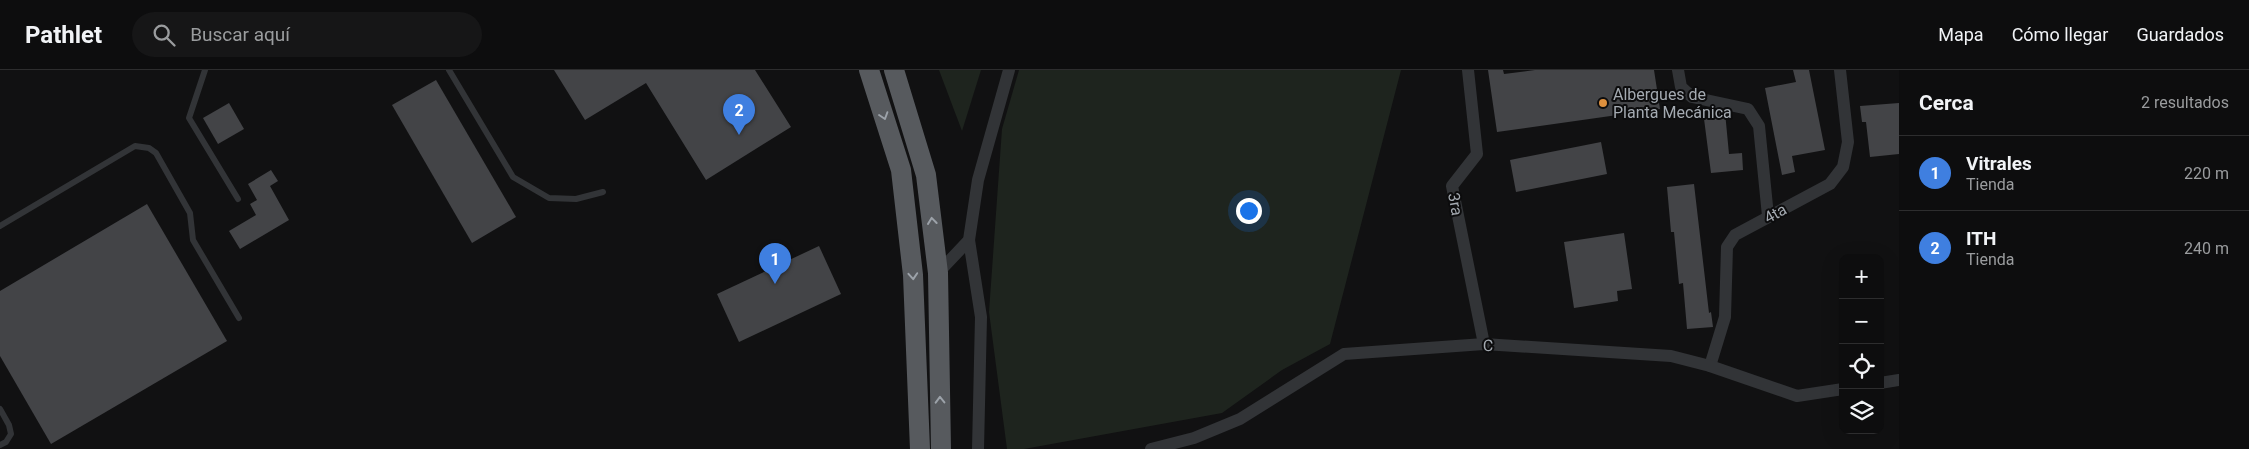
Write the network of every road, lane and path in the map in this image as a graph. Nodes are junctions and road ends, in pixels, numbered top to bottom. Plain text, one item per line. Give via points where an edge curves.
1 (205, 70) edge
2 (449, 70) edge
3 (869, 70) edge
4 (894, 70) edge
5 (1010, 70) edge
6 (1468, 70) edge
7 (1678, 70) edge
8 (1840, 70) edge
9 (603, 192) dead end
10 (238, 199) dead end
11 (1768, 216) junction
12 (0, 226) edge
13 (969, 240) junction
14 (938, 272) junction
15 (239, 318) dead end
16 (1484, 344) junction
17 (1710, 366) junction
18 (1899, 380) edge
19 (1884, 382) edge
20 (1839, 390) edge
21 (0, 409) edge
22 (0, 445) edge
23 (920, 449) edge
24 (941, 449) edge
25 (978, 449) edge
26 (1151, 449) edge

1 - 10 lane via 188,118
2 - 9 lane via 513,178 549,198 576,199
3 -> 23 highway via 901,170 913,275
14 -> 4 highway via 926,175
5 - 13 street via 978,180
6 - 16 street, 3ra via 1477,154 1452,186
7 - 11 street via 1681,87 1692,97 1748,109 1758,126
8 - 11 street, 4ta via 1848,142 1843,167 1830,184
11 - 17 street, 4ta via 1736,235 1727,247 1725,317
12 - 15 lane via 136,146 149,148 156,154 190,213 194,240
13 - 14 street
13 - 25 street via 981,317
24 -> 14 highway
16 - 17 street, C via 1671,356
16 - 26 street, C via 1344,354 1240,419 1194,438
17 - 20 street, C via 1797,396
18 - 19 street
21 - 22 lane via 11,434

